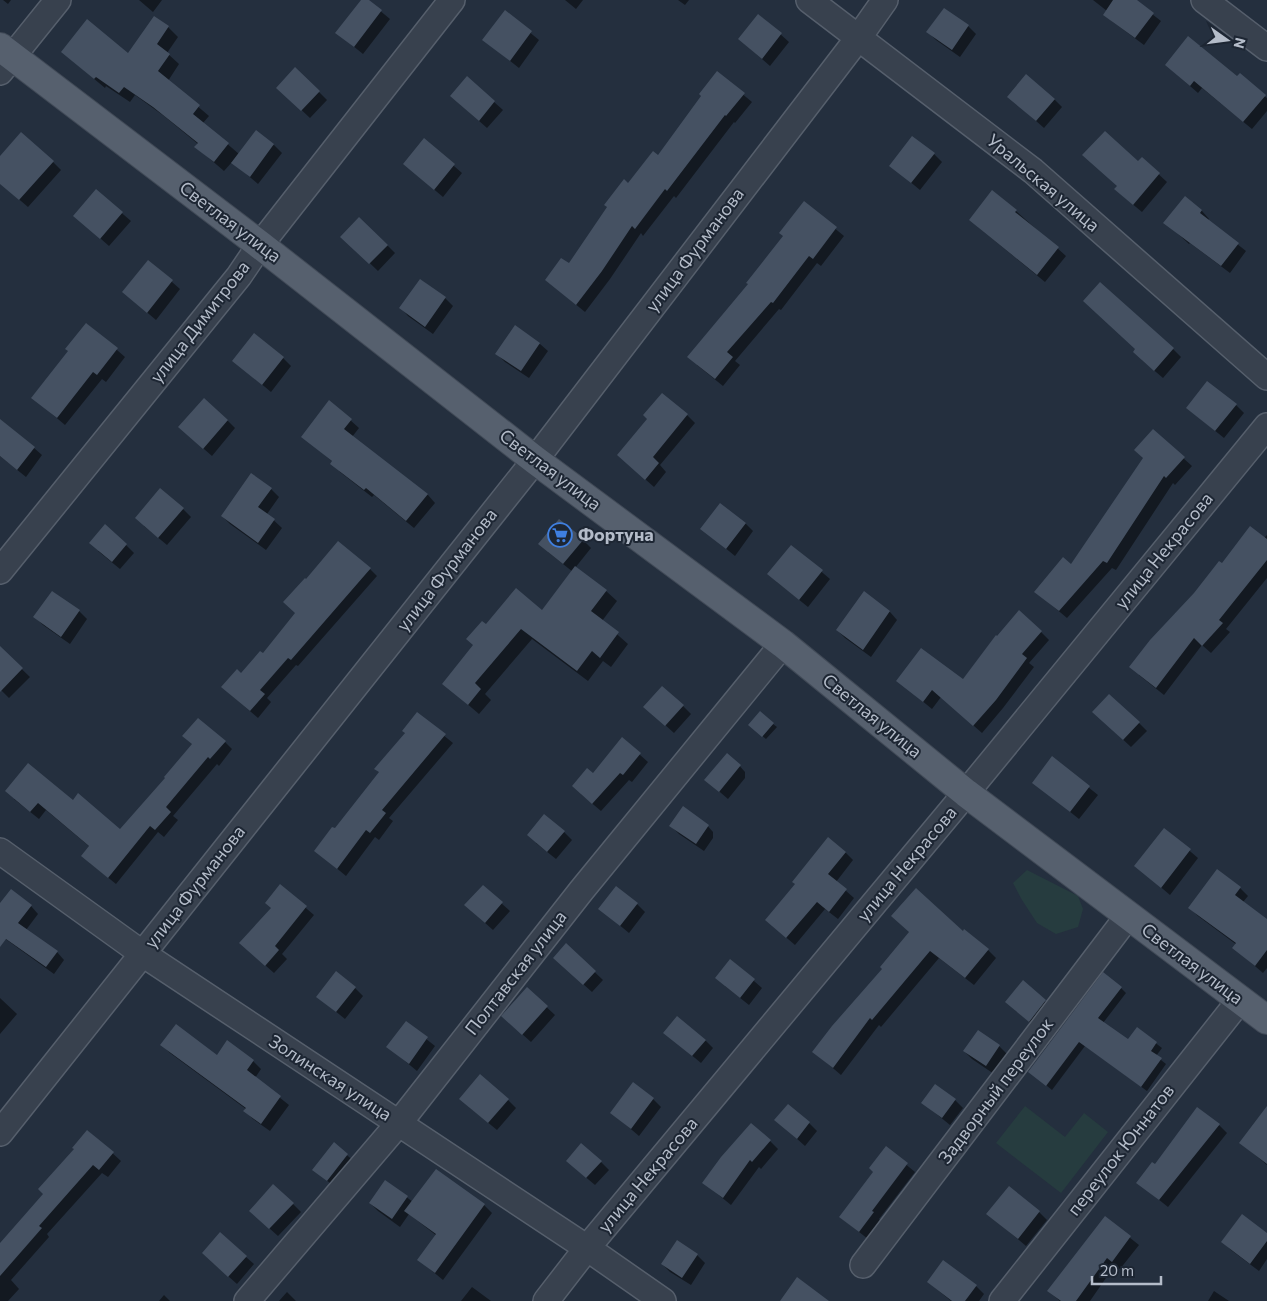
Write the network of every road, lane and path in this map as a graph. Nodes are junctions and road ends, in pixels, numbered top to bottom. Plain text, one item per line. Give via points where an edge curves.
1 (58, 0) edge
2 (452, 0) edge
3 (809, 0) edge
4 (885, 0) edge
5 (1204, 0) edge
6 (859, 37) junction
7 (1267, 48) edge
8 (4, 59) edge
9 (260, 244) junction
10 (1267, 377) edge
11 (1267, 426) edge
12 (534, 460) junction
13 (0, 571) edge
14 (783, 644) junction
15 (966, 793) junction
16 (0, 851) edge
17 (1128, 916) junction
18 (143, 954) junction
19 (1240, 1000) junction
20 (1267, 1020) edge
21 (399, 1123) junction
22 (0, 1133) edge
23 (587, 1248) junction
24 (863, 1265) dead end
25 (247, 1301) edge
26 (546, 1301) edge
27 (663, 1301) edge
28 (1002, 1301) edge

1 - 8 street
2 - 9 street, улица Димитрова
3 - 6 street, Уральская улица
4 - 6 street, улица Фурманова
5 - 7 street
6 - 10 street, Уральская улица via 1033,171
6 - 12 street, улица Фурманова
8 - 9 main road, Светлая улица
9 - 12 main road, Светлая улица
9 - 13 street, улица Димитрова via 239,276
11 - 15 street, улица Некрасова
12 - 14 main road, Светлая улица
12 - 18 street, улица Фурманова
14 - 15 main road, Светлая улица
14 - 21 street, Полтавская улица via 581,891
15 - 17 main road, Светлая улица
15 - 23 street, улица Некрасова
16 - 18 street, Золинская улица
17 - 19 main road, Светлая улица
17 - 24 street, Задворный переулок
18 - 21 street, Золинская улица
18 - 22 street, улица Фурманова
19 - 20 main road, Светлая улица
19 - 28 street, переулок Юннатов
21 - 23 street, Золинская улица
21 - 25 street, Полтавская улица
23 - 26 street, улица Некрасова
23 - 27 street, Золинская улица

